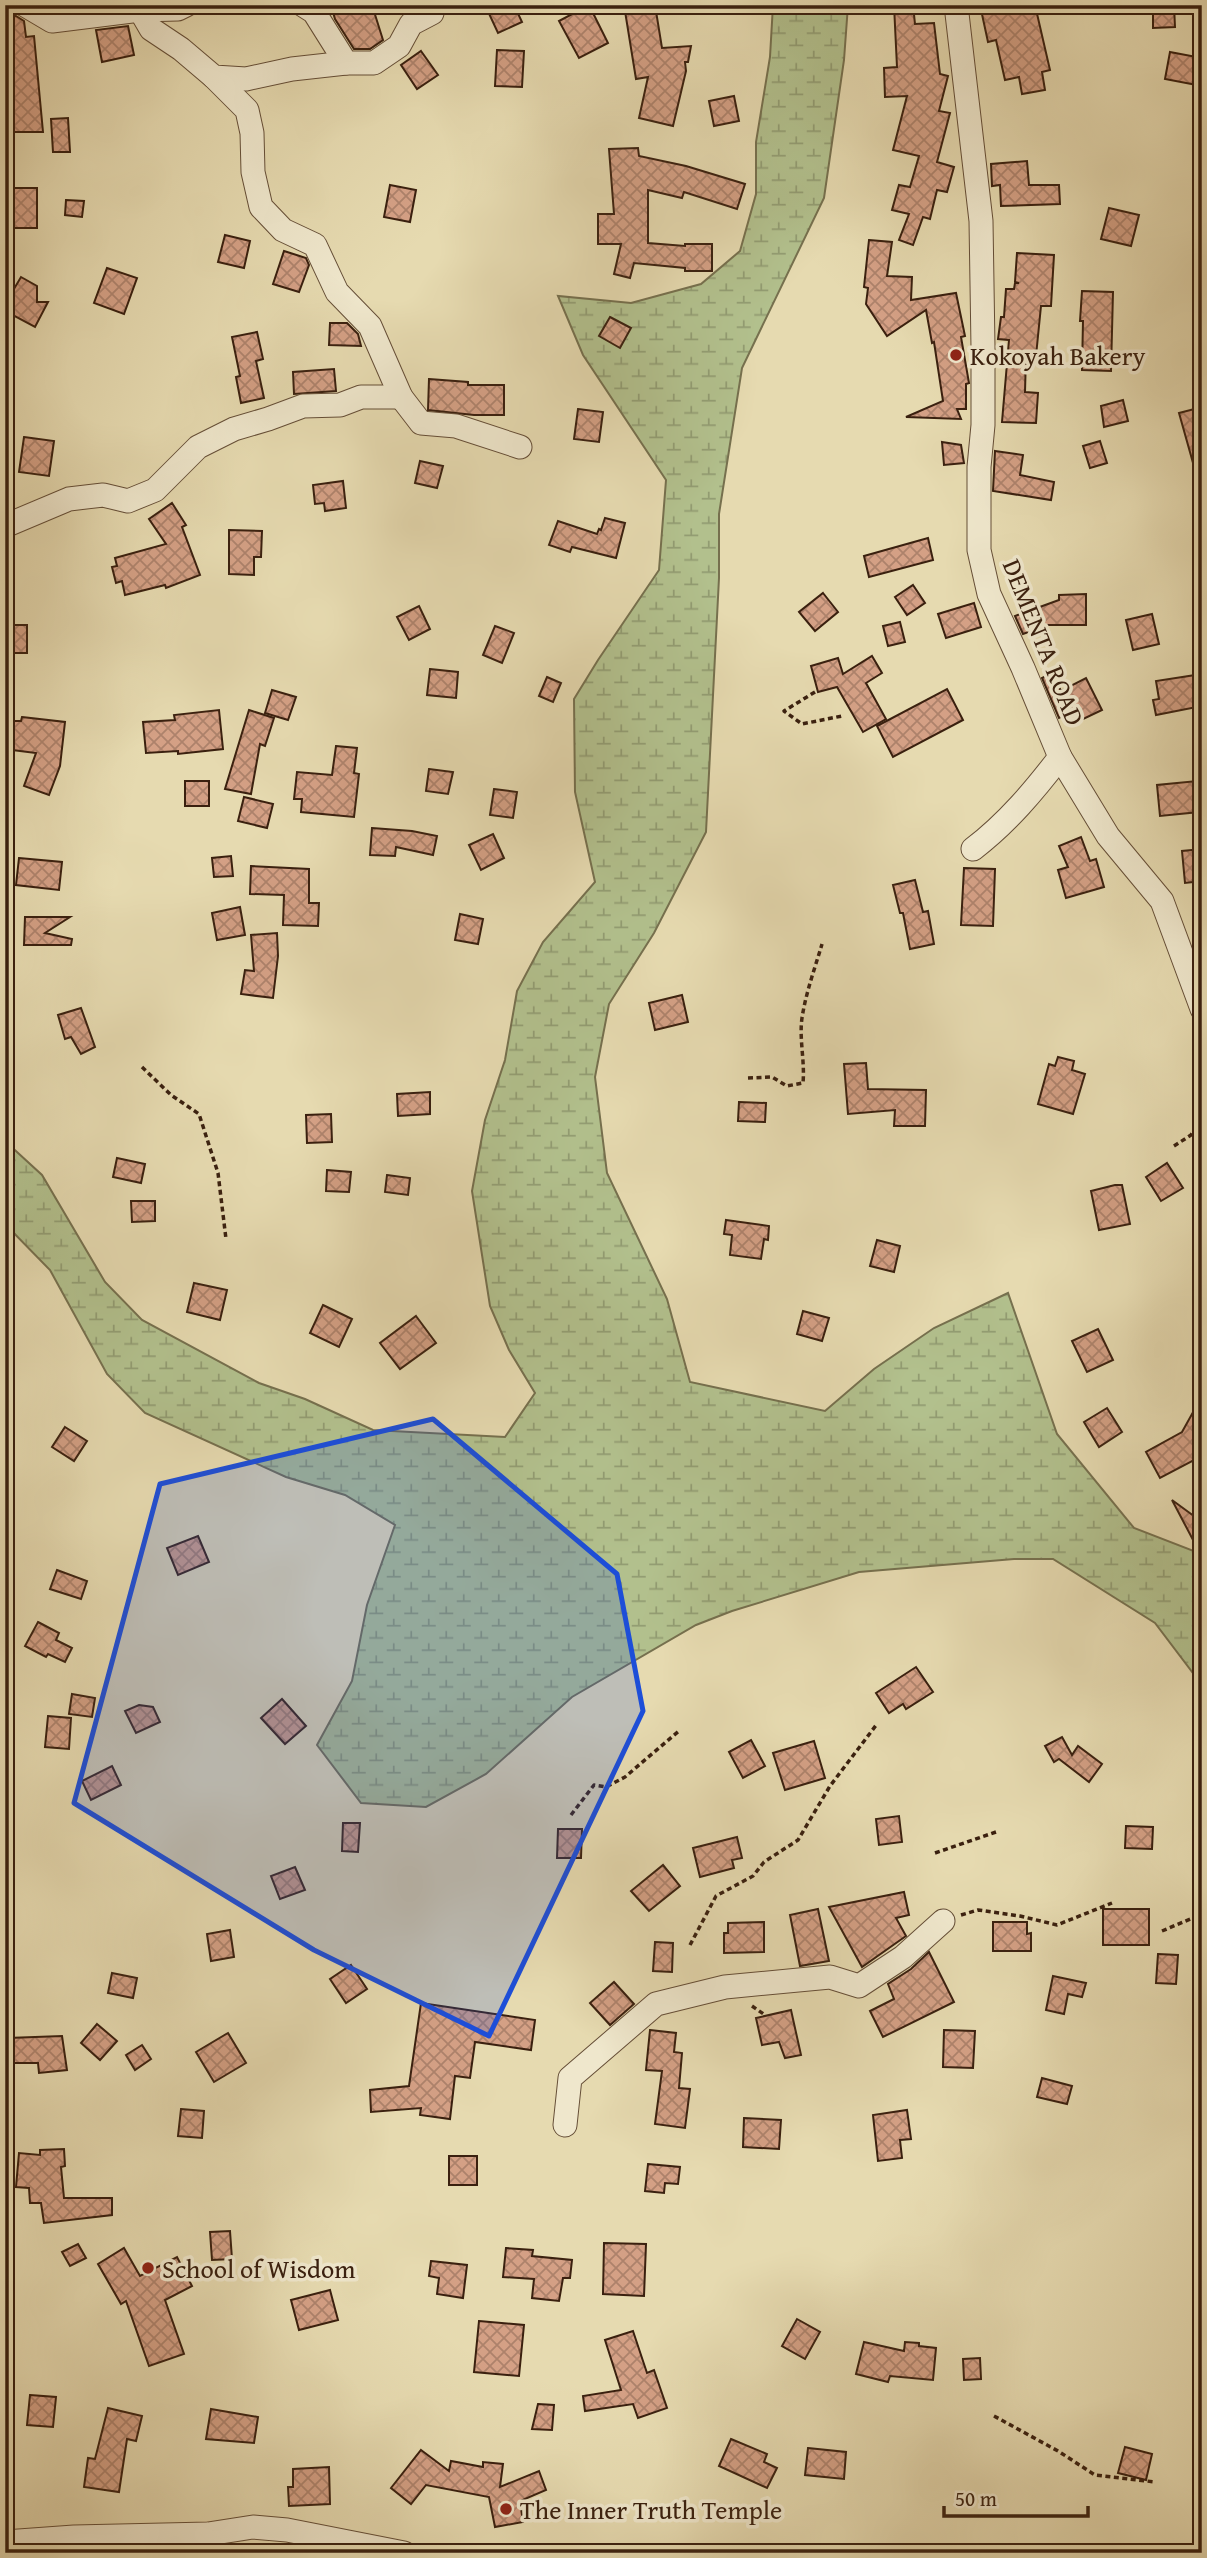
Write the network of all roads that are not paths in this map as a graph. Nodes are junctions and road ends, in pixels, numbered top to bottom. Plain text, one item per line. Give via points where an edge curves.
1 (24, 5) edge
2 (186, 5) edge
3 (303, 5) edge
4 (956, 5) edge
5 (140, 10) junction
6 (432, 13) dead end
7 (346, 63) junction
8 (214, 77) junction
9 (401, 397) junction
10 (520, 447) dead end
11 (5, 526) edge
12 (1060, 757) junction
13 (973, 849) dead end
14 (1202, 1009) edge
15 (943, 1921) road end
16 (565, 2125) dead end
17 (5, 2542) edge
18 (404, 2553) edge

1 - 5 street via 52,21
2 - 5 street
3 - 7 street via 314,12
4 - 12 street, DEMENTA ROAD via 981,220 984,347 979,550 989,594
5 - 8 street via 151,29
6 - 7 street via 411,24 399,46 374,63
7 - 8 street via 247,79
8 - 9 street via 247,110 261,206 282,230 315,245 337,292 370,326
9 - 10 street via 421,423 456,426
9 - 11 street via 361,397 340,405 303,406 234,429 198,447 155,490 128,501 103,495 69,499
12 - 13 street via 1035,790
12 - 14 street, DEMENTA ROAD via 1108,836 1162,901
15 - 16 street via 903,1957 859,1986 830,1977 725,1987 656,2004 570,2078
17 - 18 street via 208,2534 253,2527

